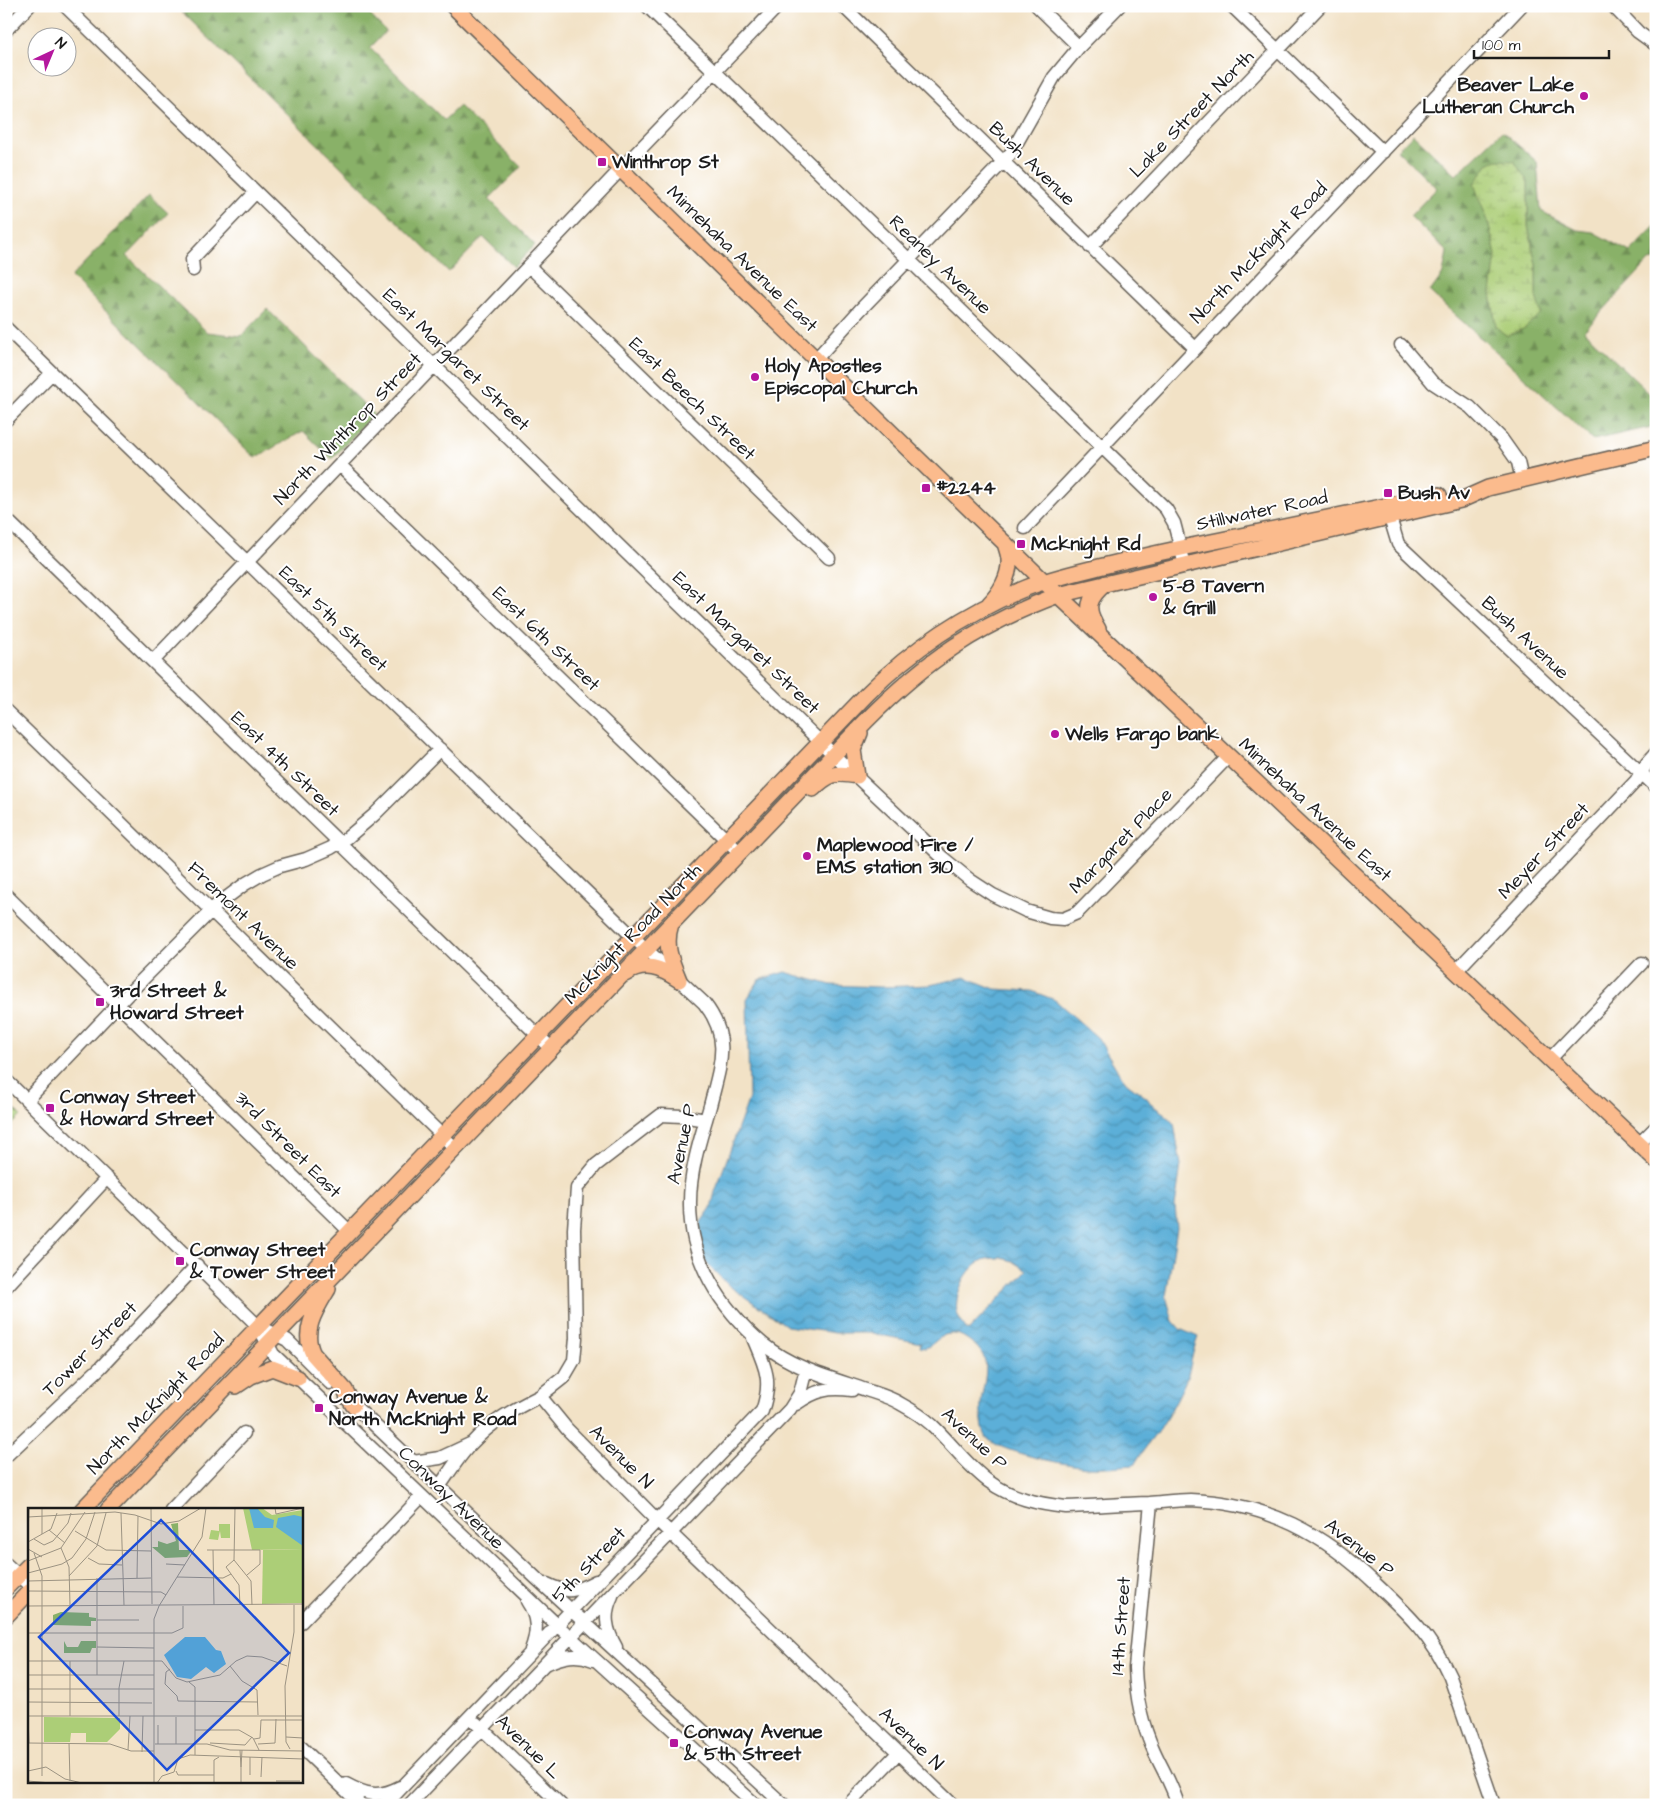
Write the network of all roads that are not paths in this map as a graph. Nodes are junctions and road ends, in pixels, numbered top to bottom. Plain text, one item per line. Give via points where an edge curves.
1 (29, 6) edge
2 (65, 6) edge
3 (453, 6) edge
4 (647, 6) edge
5 (778, 6) edge
6 (843, 6) edge
7 (1037, 6) edge
8 (1119, 6) edge
9 (1232, 6) edge
10 (1320, 6) edge
11 (1521, 6) edge
12 (1613, 6) edge
13 (6, 30) edge
14 (1656, 45) edge
15 (1079, 47) junction
16 (1279, 50) junction
17 (715, 72) junction
18 (1383, 152) junction
19 (1003, 162) junction
20 (621, 169) junction
21 (256, 192) junction
22 (1090, 247) junction
23 (908, 261) junction
24 (529, 266) junction
25 (194, 270) dead end
26 (6, 328) edge
27 (1401, 345) dead end
28 (1195, 348) junction
29 (816, 359) junction
30 (435, 366) junction
31 (52, 373) junction
32 (6, 420) edge
33 (1102, 447) junction
34 (1656, 448) edge
35 (340, 465) junction
36 (1522, 480) junction
37 (1388, 511) junction
38 (6, 519) edge
39 (1025, 528) dead end
40 (1004, 542) junction
41 (1180, 548) junction
42 (829, 558) dead end
43 (247, 562) junction
44 (1185, 565) junction
45 (1045, 582) junction
46 (1106, 583) junction
47 (1058, 595) junction
48 (989, 605) junction
49 (1102, 637) junction
50 (153, 661) junction
51 (6, 711) edge
52 (866, 721) junction
53 (821, 742) junction
54 (440, 749) junction
55 (1656, 753) edge
56 (835, 755) junction
57 (1229, 756) junction
58 (1242, 768) junction
59 (1214, 772) junction
60 (1640, 772) junction
61 (857, 776) junction
62 (1656, 787) edge
63 (784, 808) junction
64 (726, 840) junction
65 (339, 844) junction
66 (739, 852) junction
67 (6, 895) edge
68 (210, 910) junction
69 (672, 923) junction
70 (633, 937) junction
71 (646, 950) junction
72 (1642, 963) dead end
73 (1456, 971) junction
74 (617, 980) junction
75 (679, 980) junction
76 (118, 1004) junction
77 (538, 1036) junction
78 (551, 1048) junction
79 (1550, 1060) junction
80 (6, 1080) edge
81 (27, 1100) junction
82 (706, 1120) junction
83 (1656, 1127) edge
84 (442, 1136) junction
85 (1639, 1144) junction
86 (455, 1148) junction
87 (1656, 1160) edge
88 (107, 1178) junction
89 (350, 1232) junction
90 (197, 1265) junction
91 (339, 1269) junction
92 (8, 1282) edge
93 (258, 1326) junction
94 (751, 1333) junction
95 (272, 1339) junction
96 (806, 1369) junction
97 (298, 1378) junction
98 (877, 1394) junction
99 (540, 1396) junction
100 (353, 1405) junction
101 (790, 1409) junction
102 (203, 1411) junction
103 (338, 1417) junction
104 (244, 1432) dead end
105 (470, 1444) junction
106 (6, 1456) edge
107 (413, 1462) junction
108 (429, 1477) junction
109 (439, 1487) junction
110 (422, 1496) junction
111 (1150, 1502) junction
112 (114, 1506) edge
113 (84, 1508) edge
114 (172, 1508) edge
115 (658, 1521) junction
116 (671, 1533) junction
117 (6, 1564) edge
118 (606, 1574) junction
119 (25, 1575) edge
120 (537, 1579) junction
121 (6, 1588) edge
122 (519, 1588) junction
123 (613, 1592) junction
124 (28, 1593) edge
125 (571, 1611) junction
126 (6, 1616) edge
127 (302, 1621) edge
128 (584, 1622) junction
129 (557, 1625) junction
130 (570, 1637) junction
131 (530, 1652) junction
132 (621, 1656) junction
133 (599, 1662) junction
134 (543, 1665) junction
135 (469, 1717) junction
136 (482, 1729) junction
137 (302, 1748) edge
138 (898, 1752) junction
139 (331, 1776) junction
140 (404, 1785) junction
141 (417, 1799) edge
142 (361, 1805) edge
143 (385, 1805) edge
144 (409, 1805) edge
145 (561, 1805) edge
146 (756, 1805) edge
147 (784, 1805) edge
148 (848, 1805) edge
149 (952, 1805) edge
150 (1178, 1805) edge
151 (1494, 1805) edge

1 - 13 street
2 - 21 street, East Margaret Street
3 - 20 main road, Minnehaha Avenue East
4 - 17 street, Reaney Avenue
5 - 17 street, North Winthrop Street
6 - 19 street, Bush Avenue
7 - 15 street
8 - 15 street
9 - 16 street
10 - 16 street, Lake Street North
11 - 18 street, North McKnight Road
12 - 14 street
15 - 19 street via 1054,77
16 - 18 street
16 - 22 street, Lake Street North
17 - 20 street, North Winthrop Street
17 - 23 street, Reaney Avenue
18 - 28 street, North McKnight Road
19 - 22 street, Bush Avenue
19 - 23 street
20 - 24 street, North Winthrop Street
20 - 29 main road, Minnehaha Avenue East
21 - 25 street via 192,259
21 - 30 street, East Margaret Street
22 - 28 street, Bush Avenue
23 - 29 street
23 - 33 street, Reaney Avenue
24 - 30 street, North Winthrop Street
24 - 42 street, East Beech Street
26 - 31 street, East 5th Street
27 - 36 street via 1433,384 1470,408 1501,438 1518,462
28 - 33 street, North McKnight Road
29 - 40 main road, Minnehaha Avenue East
30 - 35 street, North Winthrop Street
30 - 53 street, East Margaret Street
31 - 32 street
31 - 43 street, East 5th Street
33 - 39 street, North McKnight Road
33 - 41 street, Reaney Avenue via 1171,516
34 - 36 main road, Stillwater Road
35 - 43 street, North Winthrop Street
35 - 64 street, East 6th Street
36 - 37 main road, Stillwater Road via 1456,491
37 - 41 main road, Stillwater Road
37 - 44 main road, Stillwater Road
37 - 60 street, Bush Avenue via 1398,544
38 - 50 street, East 4th Street
40 - 45 main road, Minnehaha Avenue East
40 - 48 main road via 1009,560 1008,572
41 - 44 street, Reaney Avenue
41 - 45 main road, Stillwater Road
43 - 50 street, North Winthrop Street
43 - 54 street, East 5th Street
44 - 46 main road, Stillwater Road
45 - 47 main road, Minnehaha Avenue East
45 - 48 main road, McKnight Road North
46 - 47 main road, Stillwater Road
46 - 49 main road via 1094,593 1089,605 1091,618
47 - 49 main road, Minnehaha Avenue East
47 - 52 main road, McKnight Road North via 997,621 947,650 915,674
48 - 53 main road, McKnight Road North via 943,631 901,662
49 - 57 main road, Minnehaha Avenue East
50 - 65 street, East 4th Street
51 - 68 street, Fremont Avenue
52 - 56 main road, McKnight Road North
52 - 61 main road via 853,750
53 - 56 street, East Margaret Street
53 - 64 main road, McKnight Road North
54 - 65 street via 374,815
54 - 70 street, East 5th Street
55 - 60 street, Meyer Street
56 - 61 street, Margaret Place
56 - 63 main road, McKnight Road North
57 - 58 main road, Minnehaha Avenue East
57 - 59 street, Margaret Place
58 - 59 street
58 - 73 main road, Minnehaha Avenue East
59 - 61 street, Margaret Place via 1087,904 1063,919 1026,911 970,880
60 - 62 street, Bush Avenue
60 - 73 street, Meyer Street via 1636,781
61 - 63 main road via 832,774 803,798
63 - 66 main road, McKnight Road North
64 - 66 street, East 6th Street
64 - 70 main road, McKnight Road North
65 - 68 street via 262,874
65 - 77 street, East 4th Street
66 - 69 main road, McKnight Road North
67 - 76 street, 3rd Street East
68 - 76 street
68 - 84 street, Fremont Avenue
69 - 71 main road, McKnight Road North
69 - 75 main road via 668,948
70 - 71 street, East 5th Street
70 - 77 main road, McKnight Road North
71 - 74 main road, McKnight Road North
71 - 75 street, Avenue P
72 - 79 street
73 - 79 main road, Minnehaha Avenue East
74 - 75 main road via 634,969 648,967
74 - 78 main road, McKnight Road North
75 - 82 street, Avenue P via 704,1003 720,1030 722,1060
76 - 81 street
76 - 89 street, 3rd Street East
77 - 78 street, East 4th Street
77 - 84 main road, McKnight Road North
78 - 86 main road, McKnight Road North
79 - 85 main road, Minnehaha Avenue East
80 - 81 street, Conway Avenue
81 - 88 street, Conway Avenue
82 - 94 street, Avenue P via 691,1184 693,1236 710,1283 728,1309
82 - 99 street via 661,1115 596,1165 577,1188 574,1360 564,1376
83 - 85 street
84 - 86 street, Fremont Avenue
84 - 89 main road, McKnight Road North
85 - 87 main road, Minnehaha Avenue East
86 - 91 main road, McKnight Road North
88 - 90 street, Conway Avenue
88 - 92 street
89 - 93 main road, McKnight Road North
90 - 93 street, Conway Avenue
90 - 106 street, Tower Street via 101,1367
91 - 95 main road, McKnight Road North
91 - 100 main road via 308,1328 308,1337 313,1354 346,1390
93 - 95 street, Conway Avenue
93 - 113 main road, North McKnight Road
94 - 96 street, Avenue P via 776,1354
94 - 115 street, 5th Street via 766,1366 768,1380 762,1411
95 - 97 street, Conway Avenue via 273,1354
95 - 100 street, Conway Avenue via 287,1340
95 - 102 main road, North McKnight Road
96 - 98 street, Avenue P
96 - 101 street, 5th Street via 800,1393
97 - 102 main road via 272,1368 260,1371
97 - 103 street, Conway Avenue
98 - 101 street via 826,1389
98 - 111 street, Avenue P via 913,1411 931,1424 989,1482 1026,1500 1066,1507
99 - 105 street via 508,1412
99 - 115 street, Avenue N via 567,1429
100 - 107 street, Conway Avenue
101 - 116 street, 5th Street
102 - 112 main road, North McKnight Road
103 - 108 street via 344,1414 350,1418 420,1483
103 - 110 street, Conway Avenue
104 - 114 street
105 - 107 street via 440,1458
105 - 109 street
107 - 108 street, Conway Avenue
108 - 109 street, Conway Avenue
109 - 120 street, Conway Avenue
110 - 122 street, Conway Avenue
110 - 127 street
111 - 150 street, 14th Street via 1136,1686 1144,1727
111 - 151 street, Avenue P via 1189,1500 1250,1508 1308,1532 1358,1567 1418,1624 1441,1658
115 - 116 street, Avenue N
115 - 118 street, 5th Street
116 - 123 street, 5th Street
116 - 138 street, Avenue N
117 - 119 street
118 - 120 street via 571,1591
118 - 125 street, 5th Street
119 - 121 main road
120 - 125 street, Conway Avenue
122 - 129 street, Conway Avenue
122 - 131 street via 536,1617 537,1628
123 - 128 street, 5th Street
123 - 132 street via 606,1617 608,1631
124 - 126 main road
125 - 128 street, Conway Avenue
125 - 129 street, 5th Street
128 - 130 street, 5th Street
128 - 132 street, Conway Avenue
129 - 130 street, Conway Avenue
129 - 131 street, 5th Street
130 - 133 street, Conway Avenue
130 - 134 street, 5th Street
131 - 135 street, 5th Street
132 - 147 street, Conway Avenue
133 - 134 street via 575,1656
133 - 146 street, Conway Avenue
134 - 136 street, 5th Street
135 - 136 street, Avenue L
135 - 140 street, 5th Street
136 - 141 street, 5th Street
136 - 145 street, Avenue L
137 - 139 street
138 - 148 street
138 - 149 street, Avenue N
139 - 140 street via 365,1794 380,1794
139 - 142 street
140 - 143 street, 5th Street
141 - 144 street, 5th Street

